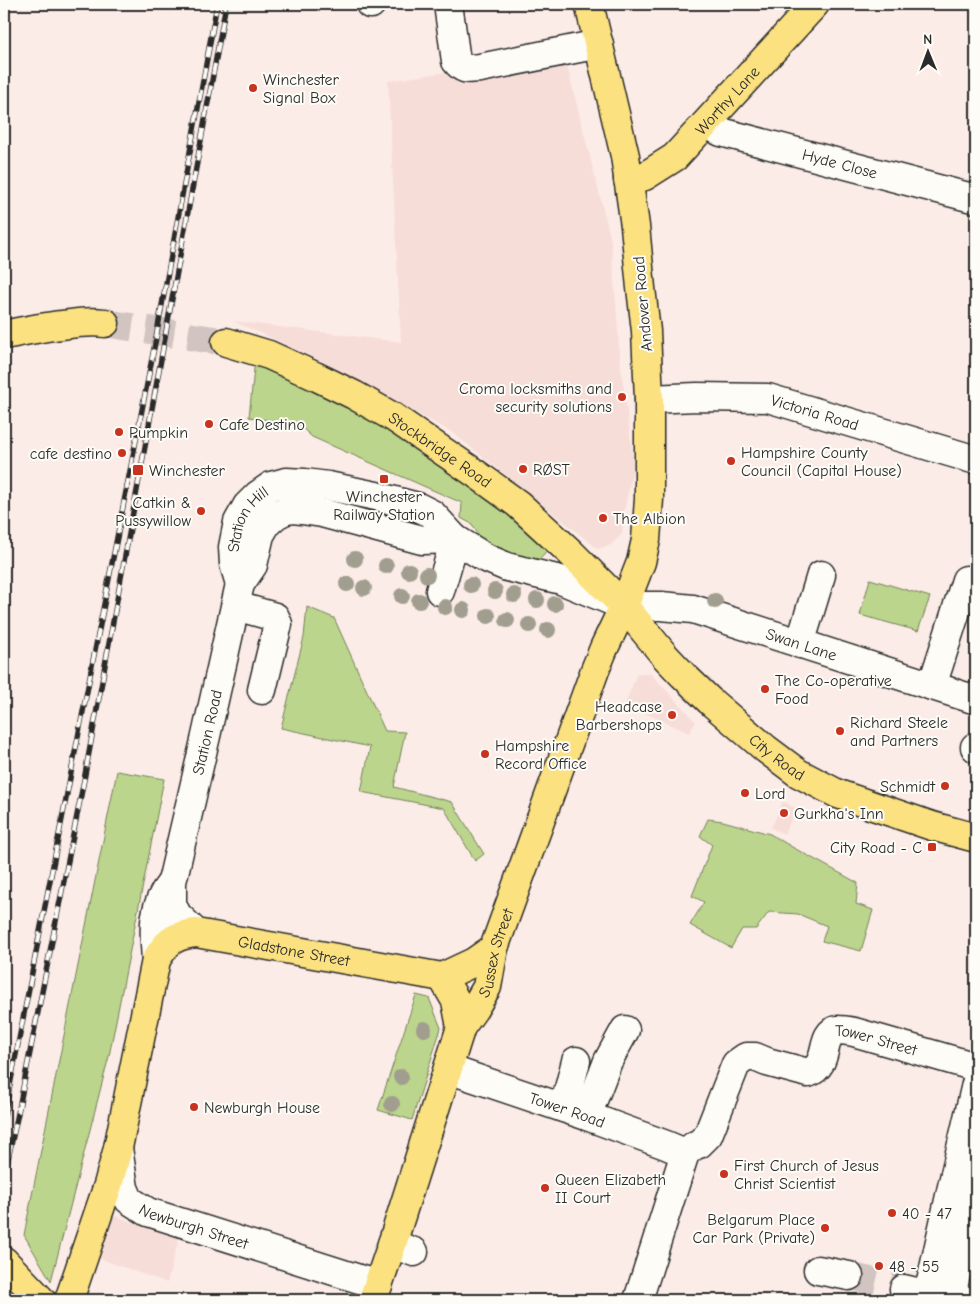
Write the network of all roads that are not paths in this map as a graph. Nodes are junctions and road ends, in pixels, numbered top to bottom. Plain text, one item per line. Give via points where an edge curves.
1 (448, 4) edge
2 (589, 4) edge
3 (815, 4) edge
4 (599, 44) junction
5 (706, 124) junction
6 (628, 180) junction
7 (976, 199) edge
8 (105, 323) tunnel mouth
9 (4, 335) edge
10 (226, 342) tunnel mouth
11 (649, 399) junction
12 (976, 460) edge
13 (455, 539) junction
14 (821, 575) dead end
15 (966, 580) dead end
16 (440, 591) dead end
17 (238, 595) junction
18 (624, 606) junction
19 (800, 644) junction
20 (932, 686) junction
21 (262, 690) dead end
22 (976, 700) edge
23 (976, 838) edge
24 (172, 882) junction
25 (196, 933) junction
26 (494, 948) junction
27 (156, 960) junction
28 (442, 977) junction
29 (462, 1027) junction
30 (625, 1030) dead end
31 (576, 1061) dead end
32 (976, 1067) edge
33 (448, 1069) junction
34 (976, 1084) edge
35 (575, 1112) junction
36 (118, 1148) junction
37 (685, 1153) junction
38 (976, 1182) edge
39 (970, 1240) edge
40 (4, 1261) edge
41 (818, 1270) dead end
42 (849, 1276) tunnel mouth
43 (375, 1293) edge
44 (35, 1294) edge
45 (920, 1294) edge
46 (69, 1300) edge
47 (638, 1300) edge
48 (964, 1300) edge

1 - 4 street via 456,61 466,69
2 - 4 main road, Andover Road
3 - 5 main road, Worthy Lane
4 - 6 main road, Andover Road
5 - 6 main road, Worthy Lane via 675,157 646,176
5 - 7 street, Hyde Close via 721,132
6 - 11 main road, Andover Road via 645,322
8 - 9 main road via 83,322
10 - 18 main road, Stockbridge Road via 292,365 393,417 518,504
11 - 12 street, Victoria Road via 768,398
11 - 18 main road, Andover Road via 646,540
13 - 16 street
13 - 17 street, Station Hill via 432,514 418,507 328,486 286,482 271,486 258,495 238,522 233,547
13 - 18 street, Station Hill via 507,567 561,580
14 - 19 street
15 - 20 street
17 - 21 street via 275,617 278,624
17 - 24 street, Station Road
18 - 19 street, Swan Lane via 693,609
18 - 23 main road, City Road via 665,656 710,701 798,772 838,794
18 - 26 main road, Sussex Street via 595,670
19 - 20 street, Swan Lane
20 - 22 street, Swan Lane
24 - 25 street, Station Road via 172,904 177,915
24 - 27 street, Station Road via 162,894 155,917
25 - 27 main road, Gladstone Street via 182,934 170,941
25 - 28 main road, Gladstone Street
26 - 28 main road
26 - 29 main road, Sussex Street via 487,987
27 - 36 main road, Station Road
28 - 29 main road via 456,1001
29 - 33 main road, Sussex Street
30 - 35 street
31 - 35 street
32 - 37 street, Tower Street via 837,1030 828,1037 823,1057 812,1071 755,1057 746,1057 736,1064 708,1134
33 - 35 street, Tower Road
33 - 43 main road, Sussex Street via 403,1248
34 - 45 street via 951,1190
35 - 37 street, Tower Road
36 - 43 street, Newburgh Street via 129,1200 148,1212
36 - 46 main road
37 - 47 street
38 - 39 street
39 - 48 street via 951,1297
40 - 44 main road
41 - 42 street

